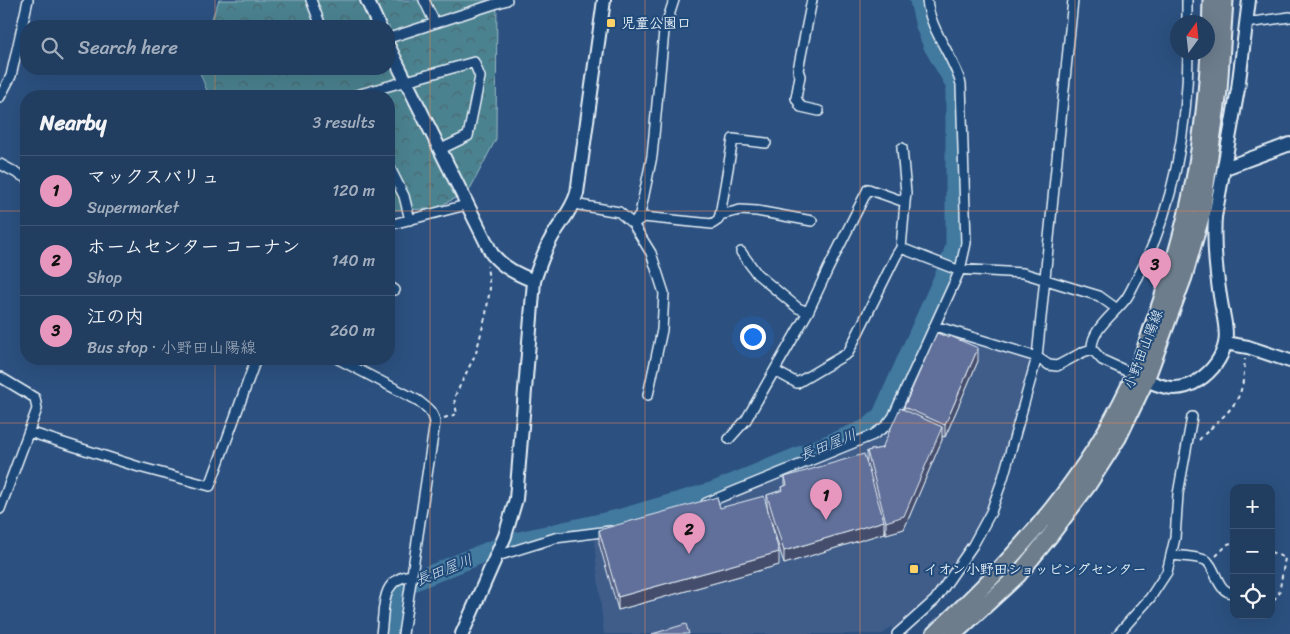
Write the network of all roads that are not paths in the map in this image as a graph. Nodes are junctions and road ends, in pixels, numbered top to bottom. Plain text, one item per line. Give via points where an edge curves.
1 (28, 0) edge
2 (311, 0) edge
3 (366, 0) edge
4 (424, 0) edge
5 (507, 0) edge
6 (604, 0) edge
7 (674, 0) edge
8 (812, 0) edge
9 (927, 0) edge
10 (1073, 0) edge
11 (1187, 0) edge
12 (1211, 0) edge
13 (1225, 0) edge
14 (1248, 0) edge
15 (481, 4) edge
16 (1187, 15) edge
17 (1290, 17) edge
18 (24, 20) edge
19 (319, 20) edge
20 (376, 20) edge
21 (435, 23) junction
22 (1246, 23) junction
23 (20, 36) edge
24 (395, 36) edge
25 (395, 60) edge
26 (1188, 60) edge
27 (405, 81) junction
28 (374, 90) edge
29 (0, 97) edge
30 (819, 112) dead end
31 (766, 143) dead end
32 (1290, 144) edge
33 (902, 148) dead end
34 (439, 150) junction
35 (0, 164) edge
36 (1225, 168) junction
37 (20, 175) edge
38 (395, 178) edge
39 (905, 202) junction
40 (574, 204) junction
41 (466, 205) junction
42 (720, 215) junction
43 (410, 220) junction
44 (812, 221) dead end
45 (395, 224) edge
46 (633, 224) junction
47 (902, 248) junction
48 (741, 252) dead end
49 (957, 270) junction
50 (534, 281) junction
51 (1045, 281) junction
52 (1118, 309) junction
53 (808, 312) junction
54 (935, 326) junction
55 (1225, 343) junction
56 (1092, 349) junction
57 (1037, 357) junction
58 (1290, 361) edge
59 (254, 365) edge
60 (350, 365) edge
61 (775, 370) junction
62 (0, 377) edge
63 (1141, 378) junction
64 (648, 395) dead end
65 (1192, 417) dead end
66 (29, 432) junction
67 (729, 439) dead end
68 (695, 506) edge
69 (0, 509) edge
70 (619, 528) edge
71 (1172, 555) junction
72 (496, 556) junction
73 (412, 576) junction
74 (1230, 593) edge
75 (381, 634) edge
76 (403, 634) edge
77 (462, 634) edge
78 (897, 634) edge
79 (934, 634) edge
80 (954, 634) edge
81 (1118, 634) edge

1 - 18 street
2 - 19 street
3 - 20 street
4 - 21 street
5 - 15 street
6 - 40 street
7 - 46 street via 664,31 652,156 640,214
8 - 30 street via 798,70 796,98 801,107
9 - 49 street via 936,32 962,84 966,243
10 - 51 street
11 - 16 street
12 - 63 main road, 小野田山陽線 via 1205,102 1192,192
13 - 63 main road, 小野田山陽線 via 1220,91 1202,214 1184,277
14 - 22 street
15 - 21 street
17 - 22 street
21 - 24 street
22 - 36 street
23 - 29 street via 11,76
25 - 27 street
26 - 52 street via 1184,118 1168,199 1154,244
27 - 28 street
27 - 34 street
27 - 34 street via 474,62 480,77 468,136
31 - 42 street via 733,139
32 - 36 street
33 - 39 street
34 - 41 street
35 - 37 street
36 - 55 street via 1214,236
38 - 43 street
39 - 47 street
39 - 53 street via 868,189
40 - 46 street via 620,212
40 - 50 street via 545,250
41 - 43 street
41 - 50 street via 492,254 501,264
42 - 44 street via 740,210 757,211
42 - 46 street via 712,224 643,217
43 - 45 street
46 - 64 street via 651,253 664,293 662,330
47 - 49 street
47 - 61 street via 848,353 797,383
48 - 53 street via 757,274 798,308
49 - 51 street via 1023,273
49 - 54 street
50 - 72 street via 517,491 509,525
51 - 52 street via 1099,296
51 - 57 street
52 - 56 street via 1096,332
53 - 61 street
54 - 57 street
54 - 68 street via 886,426 873,435
55 - 58 street
55 - 63 street via 1215,367 1196,382 1179,388 1164,388
56 - 57 street via 1056,366
56 - 63 street via 1102,360
57 - 78 street via 991,512 973,545 935,600
59 - 66 street via 210,486
60 - 73 street via 417,400 434,415
61 - 67 street via 746,420
62 - 66 street via 35,398 37,409
63 - 79 main road, 小野田山陽線 via 1047,515 969,602
63 - 80 main road, 小野田山陽線 via 1113,446 1088,485 1018,575
65 - 71 street via 1178,494
66 - 69 street
70 - 72 street via 555,538
71 - 74 street via 1208,562 1222,588
71 - 81 street via 1159,586
72 - 77 street
73 - 75 street via 400,578 385,595
73 - 76 street

